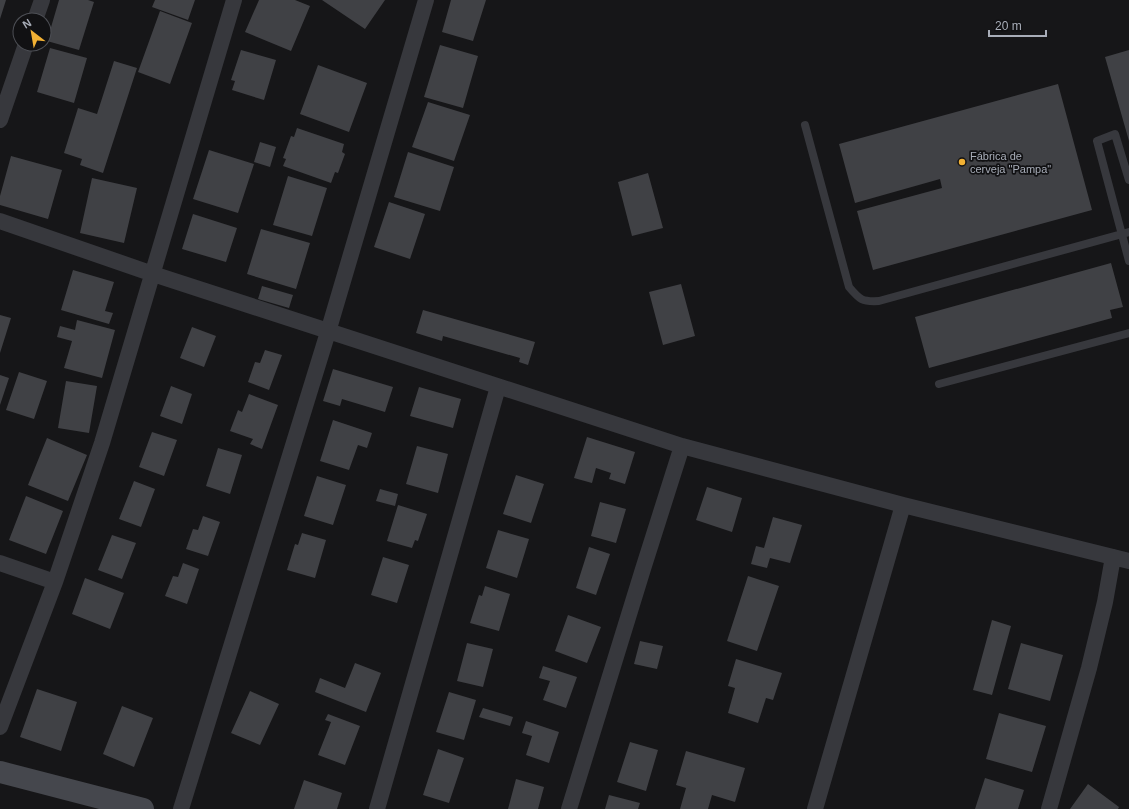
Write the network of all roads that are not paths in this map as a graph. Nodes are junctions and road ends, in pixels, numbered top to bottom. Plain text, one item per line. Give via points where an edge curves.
1 (42, 0) edge
2 (234, 0) edge
3 (426, 0) edge
4 (38, 12) edge
5 (23, 52) edge
6 (0, 120) edge
7 (806, 126) dead end
8 (1129, 180) edge
9 (0, 221) edge
10 (1125, 234) edge
11 (1129, 261) edge
12 (153, 274) junction
13 (328, 332) junction
14 (1129, 333) edge
15 (939, 384) dead end
16 (498, 387) junction
17 (682, 446) junction
18 (903, 504) junction
19 (1113, 557) junction
20 (1129, 561) edge
21 (0, 563) edge
22 (55, 582) junction
23 (0, 727) edge
24 (0, 772) edge
25 (143, 809) edge
26 (181, 809) edge
27 (378, 809) edge
28 (570, 809) edge
29 (814, 809) edge
30 (1048, 809) edge

1 - 4 street
2 - 12 street
3 - 13 street
5 - 6 street
7 - 10 lane via 849,287 866,302 879,301
8 - 10 lane via 1115,134 1097,141
9 - 12 street
10 - 11 lane
12 - 13 street
12 - 22 street via 102,443
13 - 16 street
13 - 26 street
14 - 15 lane
16 - 17 street
16 - 27 street
17 - 18 street
17 - 28 street
18 - 19 street
18 - 29 street
19 - 20 street
19 - 30 street via 1089,668
21 - 22 street
22 - 23 street
24 - 25 street

